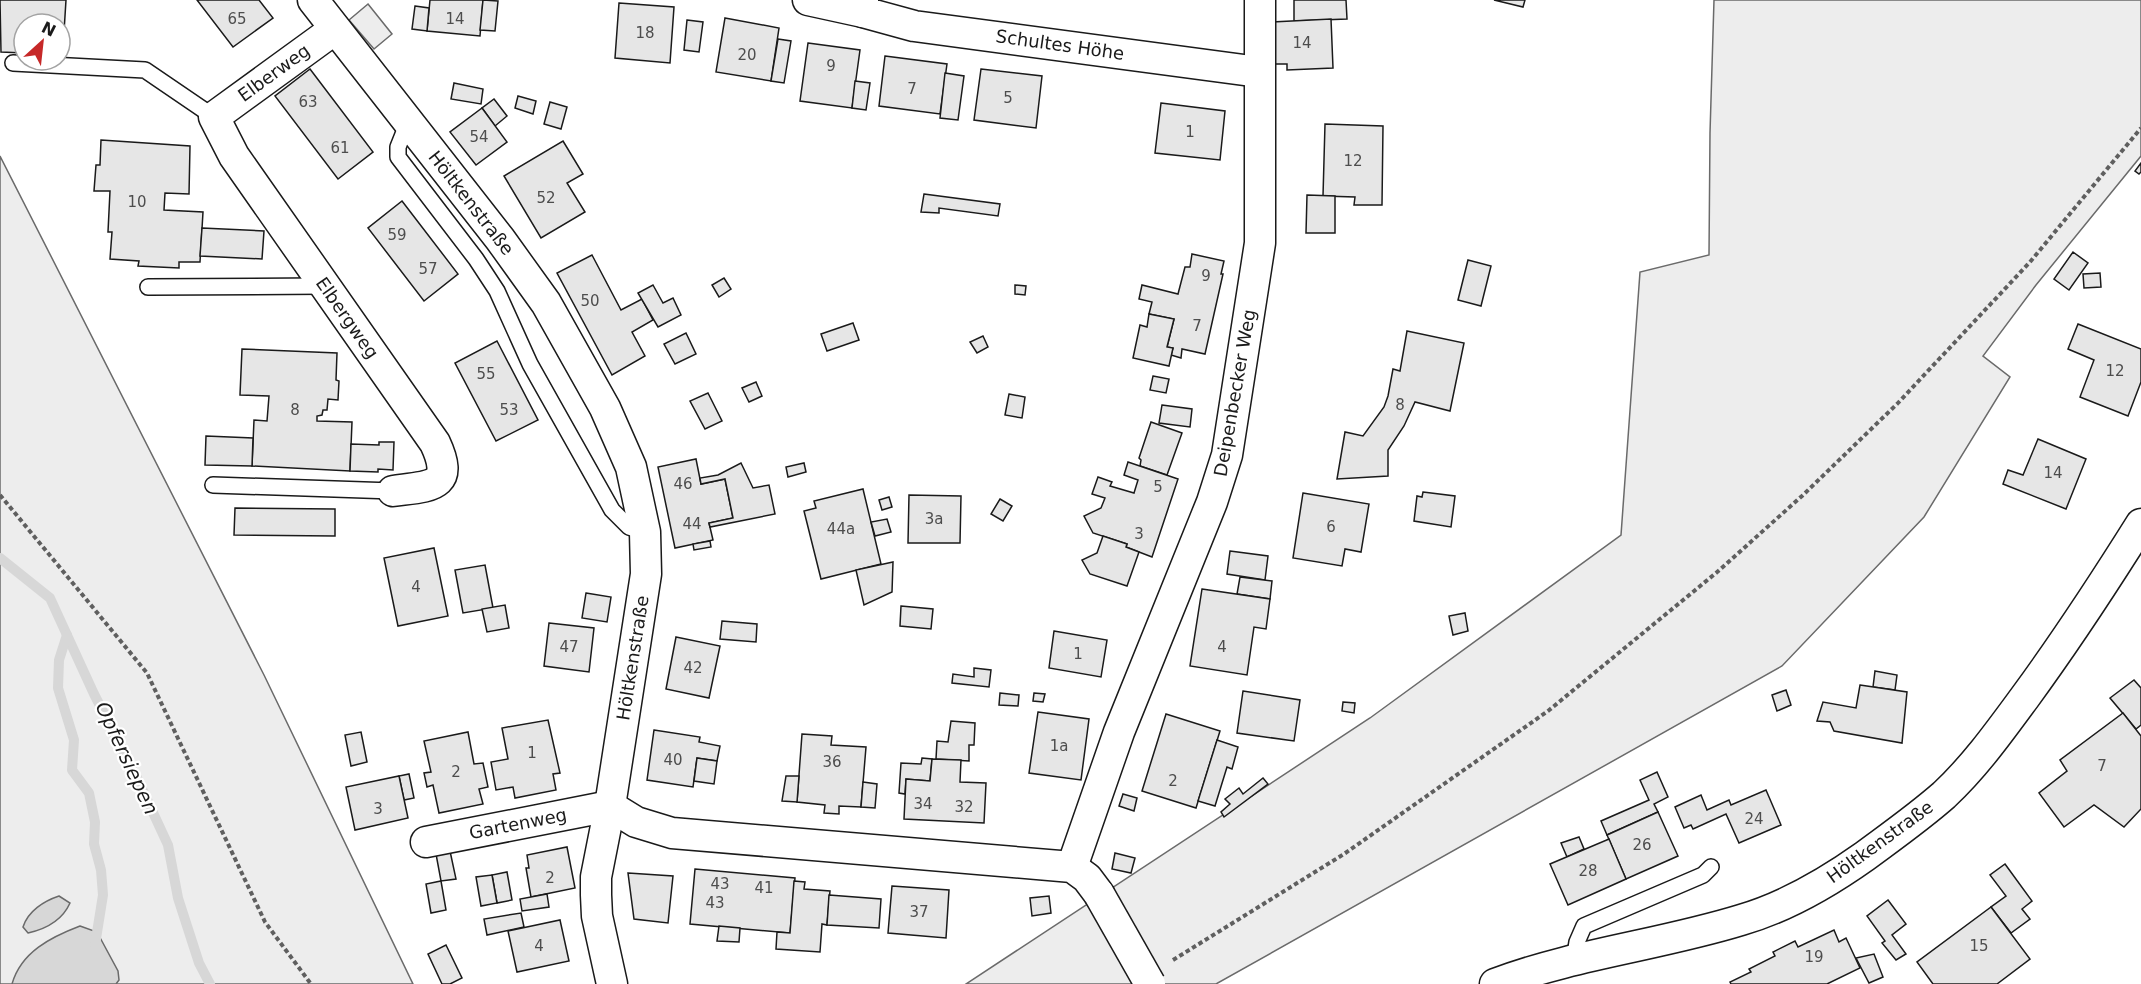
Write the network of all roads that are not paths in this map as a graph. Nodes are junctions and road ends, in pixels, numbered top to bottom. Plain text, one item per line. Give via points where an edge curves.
1 (312, 0) edge
2 (808, 0) edge
3 (1260, 0) edge
4 (863, 6) edge
5 (335, 29) junction
6 (72, 66) edge
7 (1259, 72) junction
8 (214, 117) junction
9 (408, 122) junction
10 (325, 286) junction
11 (148, 287) dead end
12 (213, 485) dead end
13 (393, 491) joint
14 (2141, 524) edge
15 (645, 532) junction
16 (610, 806) junction
17 (426, 842) dead end
18 (1072, 867) junction
19 (1712, 867) dead end
20 (1574, 961) junction
21 (1157, 975) edge
22 (612, 984) edge
23 (1495, 984) edge

1 - 5 street, Höltkenstraße
2 - 4 street, Schultes Höhe
3 - 7 street, Deipenbecker Weg
4 - 7 street, Schultes Höhe via 914,26
5 - 8 street, Elberweg
5 - 9 street, Höltkenstraße
6 - 8 lane via 145,70
7 - 18 street, Deipenbecker Weg via 1260,243 1226,461 1119,732
8 - 10 street, Elbergweg via 234,156
9 - 15 street, Höltkenstraße via 523,270 568,340 631,467
9 - 15 lane via 398,157 497,291 530,364 612,510 629,527
10 - 11 lane
10 - 13 street, Elbergweg via 442,458 444,469 436,483
12 - 13 lane
14 - 20 street, Höltkenstraße via 2054,658 1993,741 1945,794 1913,821 1822,885 1765,912
15 - 16 street, Höltkenstraße via 646,574
16 - 17 street, Gartenweg
16 - 18 street via 636,822 672,833
16 - 22 street, Höltkenstraße via 596,895
18 - 21 street, bridge via 1100,894
19 - 20 lane via 1703,875 1584,926
20 - 23 street, Höltkenstraße

